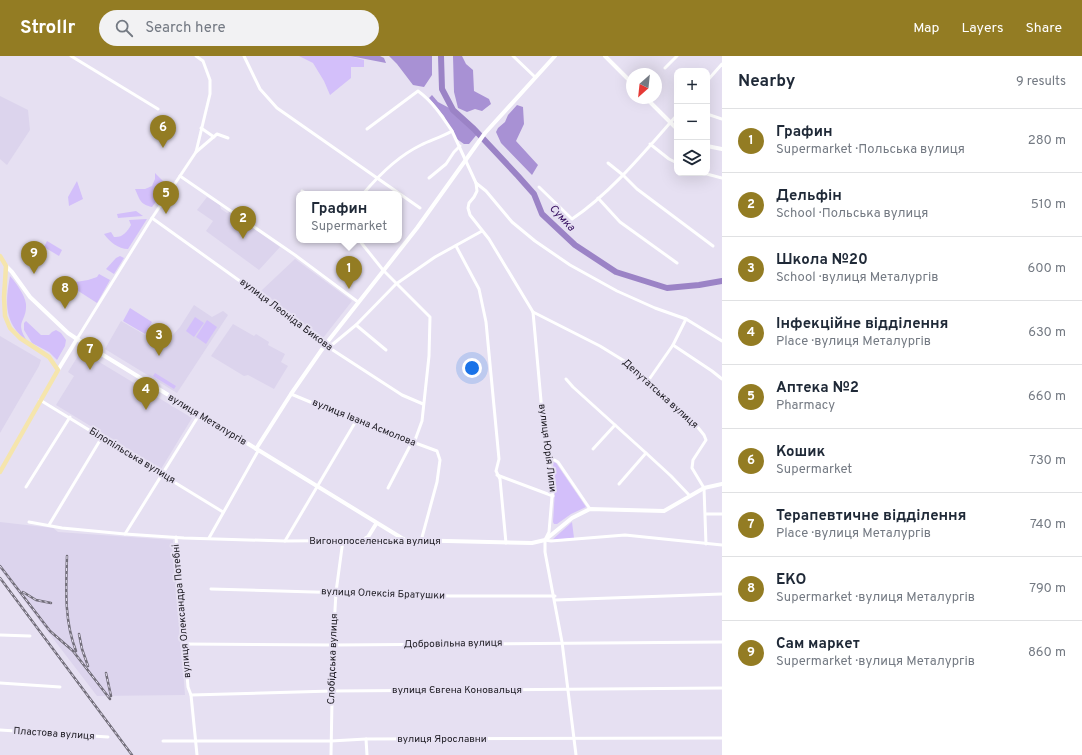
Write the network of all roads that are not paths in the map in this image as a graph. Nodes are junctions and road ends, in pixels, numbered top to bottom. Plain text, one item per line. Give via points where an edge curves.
1 (71, 56) edge
2 (196, 56) edge
3 (244, 56) edge
4 (513, 56) edge
5 (555, 56) edge
6 (605, 56) edge
7 (677, 56) edge
8 (722, 64) edge
9 (666, 68) dead end
10 (535, 77) junction
11 (626, 77) edge
12 (710, 78) edge
13 (652, 104) edge
14 (158, 109) dead end
15 (710, 115) edge
16 (674, 118) edge
17 (722, 119) edge
18 (670, 123) junction
19 (674, 126) edge
20 (201, 128) junction
21 (367, 130) dead end
22 (452, 131) junction
23 (214, 137) junction
24 (228, 138) dead end
25 (650, 144) junction
26 (460, 146) junction
27 (710, 147) edge
28 (722, 149) edge
29 (196, 152) junction
30 (466, 159) junction
31 (674, 162) edge
32 (608, 164) dead end
33 (623, 175) junction
34 (710, 175) edge
35 (180, 176) junction
36 (377, 178) junction
37 (429, 178) dead end
38 (722, 178) edge
39 (476, 183) junction
40 (539, 187) dead end
41 (366, 191) edge
42 (396, 191) edge
43 (402, 195) edge
44 (598, 198) junction
45 (420, 208) dead end
46 (152, 218) junction
47 (482, 231) junction
48 (361, 243) edge
49 (456, 246) junction
50 (713, 246) dead end
51 (0, 256) edge
52 (677, 263) dead end
53 (6, 266) junction
54 (383, 270) junction
55 (396, 284) junction
56 (358, 302) junction
57 (533, 312) junction
58 (686, 319) junction
59 (356, 325) junction
60 (78, 339) junction
61 (722, 341) edge
62 (325, 345) junction
63 (673, 345) junction
64 (386, 350) dead end
65 (58, 370) junction
66 (566, 379) dead end
67 (722, 379) edge
68 (648, 381) junction
69 (291, 394) junction
70 (40, 400) junction
71 (424, 404) junction
72 (199, 415) junction
73 (70, 417) junction
74 (356, 421) junction
75 (615, 425) junction
76 (102, 437) junction
77 (413, 443) junction
78 (592, 448) dead end
79 (257, 450) junction
80 (646, 453) junction
81 (549, 457) junction
82 (0, 472) edge
83 (162, 474) junction
84 (497, 475) junction
85 (619, 484) dead end
86 (722, 484) edge
87 (317, 486) junction
88 (26, 488) dead end
89 (388, 488) dead end
90 (704, 488) junction
91 (553, 496) junction
92 (690, 496) junction
93 (590, 510) junction
94 (223, 512) junction
95 (706, 514) junction
96 (722, 514) edge
97 (29, 522) dead end
98 (376, 524) junction
99 (49, 525) junction
100 (125, 534) junction
101 (176, 537) junction
102 (209, 538) junction
103 (343, 540) junction
104 (363, 540) junction
105 (405, 540) junction
106 (421, 540) junction
107 (545, 540) junction
108 (285, 541) junction
109 (506, 543) junction
110 (706, 544) junction
111 (722, 545) edge
112 (211, 589) dead end
113 (336, 592) junction
114 (722, 594) edge
115 (555, 598) junction
116 (0, 635) edge
117 (30, 636) dead end
118 (562, 642) junction
119 (722, 642) edge
120 (183, 644) junction
121 (333, 645) junction
122 (0, 683) edge
123 (60, 688) dead end
124 (722, 688) edge
125 (568, 690) junction
126 (332, 691) junction
127 (192, 695) junction
128 (0, 730) edge
129 (108, 737) dead end
130 (574, 738) junction
131 (722, 738) edge
132 (366, 739) junction
133 (163, 741) dead end
134 (197, 741) junction
135 (331, 741) junction
136 (197, 755) edge
137 (331, 755) edge
138 (368, 755) edge
139 (576, 755) edge

1 - 14 street
2 - 20 street via 203,61 210,80 210,94
3 - 36 street via 260,89 277,108
4 - 10 street
5 - 10 main road
6 - 11 main road
7 - 9 street
8 - 12 street
10 - 30 main road via 485,133
13 - 18 main road
15 - 17 street
16 - 18 street
18 - 19 main road
18 - 25 street
20 - 23 street
20 - 29 street
21 - 22 street via 418,91 427,98
22 - 26 street
22 - 36 street via 404,155
23 - 24 street via 217,134
23 - 29 street
25 - 31 street
25 - 33 street
26 - 30 street
26 - 37 street via 446,164
27 - 28 main road
29 - 35 street
30 - 39 street
30 - 54 main road via 426,216
32 - 33 street
33 - 44 street
33 - 50 street via 642,193
34 - 38 street
35 - 46 street
35 - 56 street via 286,248
36 - 41 street
36 - 42 street
39 - 47 street, вулиця Юрія Липи via 477,191 468,208
39 - 58 street via 512,222 570,265 617,291
40 - 44 street via 572,219
43 - 45 street
44 - 52 street via 620,222
46 - 60 street
46 - 62 street, вулиця Леоніда Бикова
47 - 49 street
47 - 57 street, вулиця Юрія Липи
48 - 54 street
49 - 55 street
49 - 84 street via 479,289 486,322 499,459
51 - 53 main road, вулиця Металургів
53 - 60 main road, вулиця Металургів via 30,297 68,333
53 - 65 main road via 5,316 10,328 20,338 49,357
54 - 55 street
54 - 56 main road
55 - 59 street
55 - 71 street via 430,317
56 - 62 main road
57 - 68 street, Депутатська вулиця via 626,362
57 - 81 street, вулиця Юрія Липи via 544,434
58 - 61 street
58 - 63 street
59 - 62 street via 333,344
59 - 64 street
60 - 65 main road
60 - 72 main road, вулиця Металургів
62 - 69 main road
62 - 71 street, вулиця Леоніда Бикова via 402,395
63 - 67 street
63 - 68 street
65 - 70 main road
66 - 75 street
68 - 90 street, Депутатська вулиця via 692,420 704,435 706,440 693,460 692,468
69 - 74 street, вулиця Івана Асмолова
69 - 79 main road
70 - 73 street, Білопільська вулиця
70 - 82 main road
71 - 77 street via 422,422
72 - 79 main road, вулиця Металургів
72 - 83 street
73 - 76 street, Білопільська вулиця
73 - 88 street
74 - 77 street, вулиця Івана Асмолова
74 - 87 street
75 - 78 street
75 - 80 street
76 - 83 street, Білопільська вулиця
76 - 99 street
77 - 89 street
77 - 106 street, вулиця Івана Асмолова via 437,451 440,460 437,482
79 - 87 main road, вулиця Металургів
79 - 94 street
80 - 85 street
80 - 92 street
81 - 91 street, вулиця Юрія Липи
81 - 93 street via 558,462
83 - 94 street, Білопільська вулиця
83 - 100 street
84 - 91 street
84 - 109 street via 500,479
86 - 90 main road
87 - 98 main road, вулиця Металургів
87 - 108 street
90 - 92 main road
90 - 95 street, Депутатська вулиця
91 - 107 street, вулиця Юрія Липи via 550,532
92 - 93 main road via 664,511
93 - 107 main road via 572,518
94 - 102 street
95 - 96 street
95 - 110 street, Депутатська вулиця
97 - 99 street, Вигонопоселенська вулиця
98 - 104 main road
98 - 105 main road, вулиця Металургів
99 - 100 street, Вигонопоселенська вулиця
100 - 101 street, Вигонопоселенська вулиця
101 - 102 street, Вигонопоселенська вулиця
101 - 120 street, вулиця Олександра Потебні
102 - 108 street, Вигонопоселенська вулиця
103 - 104 street, Вигонопоселенська вулиця
103 - 108 street, Вигонопоселенська вулиця
103 - 113 street, Слобідська вулиця
104 - 105 street, Вигонопоселенська вулиця
105 - 106 main road, Вигонопоселенська вулиця
106 - 109 main road, Вигонопоселенська вулиця
107 - 109 main road, Вигонопоселенська вулиця
107 - 110 street, Вигонопоселенська вулиця via 550,542 625,535
107 - 115 street, вулиця Юрія Липи via 545,552
110 - 111 street, Вигонопоселенська вулиця
112 - 113 street, вулиця Олексія Братушки
113 - 115 street, вулиця Олексія Братушки
113 - 121 street, Слобідська вулиця
114 - 115 street, вулиця Олексія Братушки
115 - 118 street, вулиця Юрія Липи
116 - 117 street
118 - 119 street, Добровільна вулиця
118 - 121 street, Добровільна вулиця
118 - 125 street, вулиця Юрія Липи
120 - 121 street, Добровільна вулиця
120 - 127 street, вулиця Олександра Потебні via 188,688
121 - 126 street, Слобідська вулиця
122 - 123 street
124 - 125 street, вулиця Євгена Коновальця
125 - 126 street, вулиця Євгена Коновальця
125 - 130 street, вулиця Юрія Липи
126 - 127 street, вулиця Євгена Коновальця
126 - 135 street, Слобідська вулиця
127 - 134 street, вулиця Олександра Потебні
128 - 129 street, Пластова вулиця
130 - 131 street, вулиця Ярославни
130 - 132 street, вулиця Ярославни
130 - 139 street, вулиця Юрія Липи
132 - 135 street, вулиця Ярославни
132 - 138 street
133 - 134 street, вулиця Ярославни
134 - 135 street, вулиця Ярославни
134 - 136 street, вулиця Олександра Потебні
135 - 137 street, Слобідська вулиця

